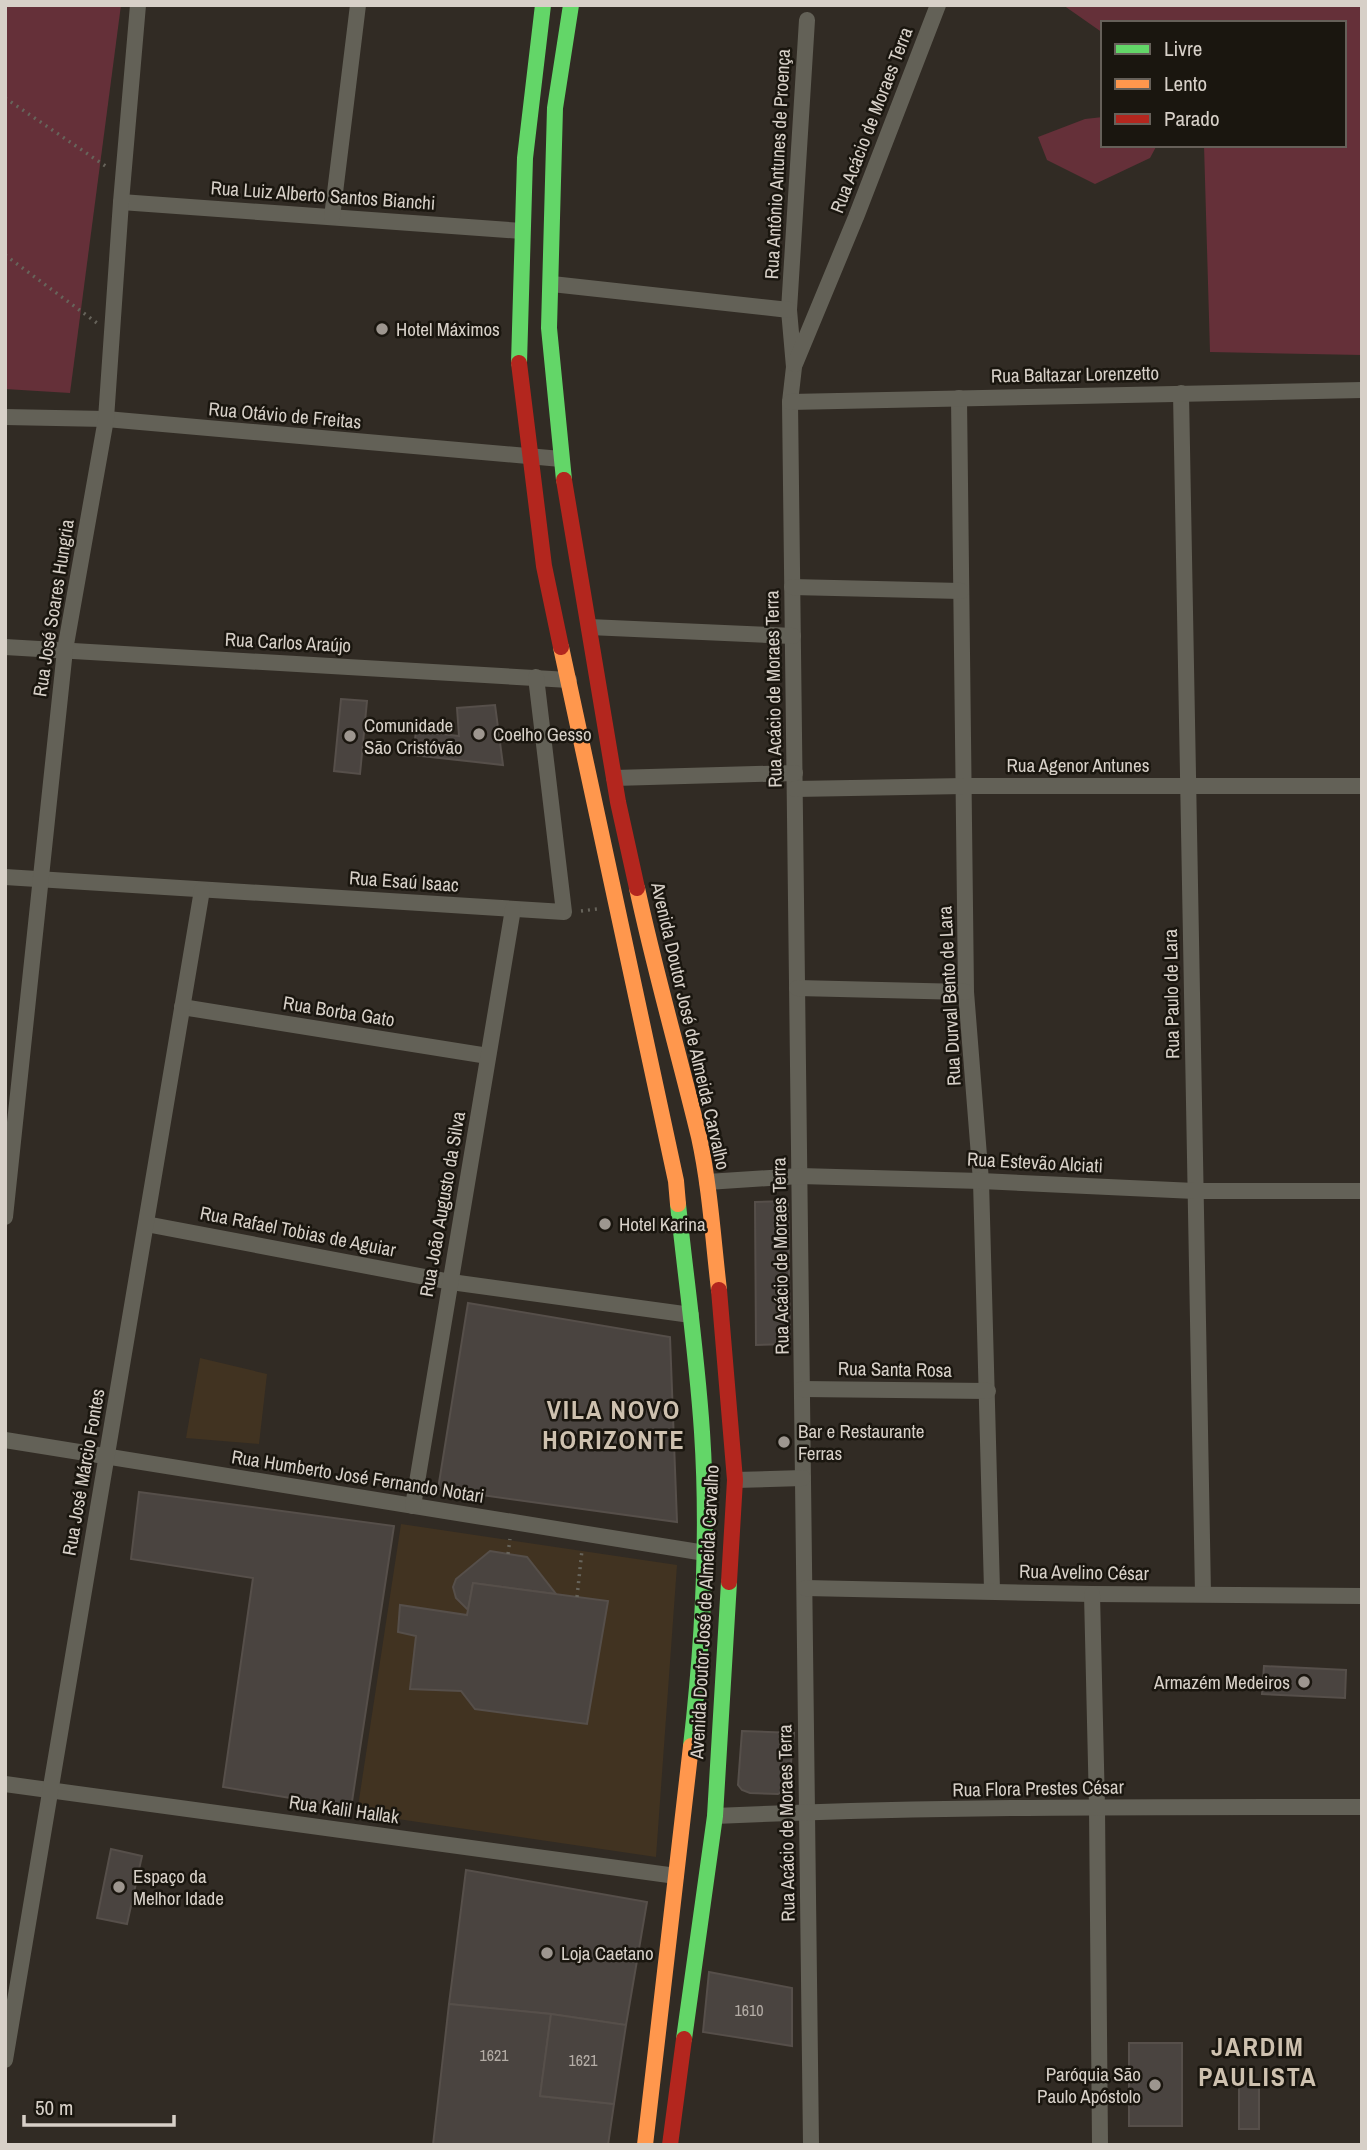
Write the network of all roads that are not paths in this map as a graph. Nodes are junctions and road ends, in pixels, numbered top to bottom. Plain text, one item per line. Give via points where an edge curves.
1 (138, 5) edge
2 (358, 5) edge
3 (543, 5) edge
4 (571, 5) edge
5 (938, 5) edge
6 (807, 20) dead end
7 (121, 202) junction
8 (332, 216) junction
9 (522, 231) junction
10 (552, 284) junction
11 (789, 310) junction
12 (794, 367) junction
13 (1362, 390) edge
14 (1181, 393) junction
15 (959, 398) junction
16 (790, 402) junction
17 (5, 418) edge
18 (106, 419) junction
19 (529, 458) junction
20 (561, 459) junction
21 (792, 587) junction
22 (961, 591) junction
23 (589, 627) junction
24 (793, 636) junction
25 (5, 646) edge
26 (65, 650) junction
27 (537, 677) junction
28 (569, 680) junction
29 (614, 778) junction
30 (795, 781) junction
31 (964, 786) junction
32 (1188, 786) junction
33 (1362, 786) edge
34 (5, 877) edge
35 (41, 880) junction
36 (202, 890) junction
37 (513, 909) junction
38 (797, 988) junction
39 (966, 992) junction
40 (182, 1007) junction
41 (488, 1056) junction
42 (800, 1176) junction
43 (981, 1181) junction
44 (707, 1182) junction
45 (1195, 1191) junction
46 (1362, 1191) edge
47 (5, 1217) edge
48 (146, 1224) junction
49 (451, 1282) junction
50 (691, 1315) junction
51 (802, 1389) junction
52 (988, 1391) junction
53 (5, 1440) edge
54 (107, 1457) junction
55 (803, 1478) junction
56 (735, 1480) junction
57 (413, 1506) junction
58 (705, 1553) junction
59 (804, 1588) junction
60 (992, 1590) junction
61 (1092, 1594) junction
62 (1203, 1594) junction
63 (1362, 1596) edge
64 (5, 1784) edge
65 (51, 1790) junction
66 (1097, 1807) junction
67 (1362, 1807) edge
68 (807, 1812) junction
69 (715, 1816) junction
70 (676, 1876) junction
71 (5, 2060) edge
72 (645, 2145) edge
73 (670, 2145) edge
74 (811, 2145) edge
75 (1100, 2145) edge

1 - 7 street, Rua José Soares Hungria
2 - 8 street
3 - 9 main road, Avenida Doutor José de Almeida Carvalho via 525,158
4 - 10 main road, Avenida Doutor José de Almeida Carvalho via 555,108
5 - 12 street, Rua Acácio de Moraes Terra
6 - 11 street, Rua Antônio Antunes de Proença
7 - 8 street, Rua Luiz Alberto Santos Bianchi
7 - 18 street, Rua José Soares Hungria
8 - 9 street, Rua Luiz Alberto Santos Bianchi
9 - 19 main road, Avenida Doutor José de Almeida Carvalho via 519,369
10 - 11 street
10 - 20 main road, Avenida Doutor José de Almeida Carvalho via 549,328
11 - 12 street, Rua Acácio de Moraes Terra
12 - 16 street, Rua Acácio de Moraes Terra
13 - 14 street, Rua Baltazar Lorenzetto
14 - 15 street, Rua Baltazar Lorenzetto
14 - 32 street, Rua Paulo de Lara
15 - 16 street, Rua Baltazar Lorenzetto
15 - 22 street, Rua Durval Bento de Lara
16 - 21 street, Rua Acácio de Moraes Terra
17 - 18 street, Rua Otávio de Freitas
18 - 19 street, Rua Otávio de Freitas
18 - 26 street, Rua José Soares Hungria
19 - 20 street, Rua Otávio de Freitas
19 - 28 main road, Avenida Doutor José de Almeida Carvalho via 544,566
20 - 23 main road, Avenida Doutor José de Almeida Carvalho
21 - 22 street
21 - 24 street, Rua Acácio de Moraes Terra
22 - 31 street, Rua Durval Bento de Lara
23 - 24 street
23 - 29 main road, Avenida Doutor José de Almeida Carvalho
24 - 30 street, Rua Acácio de Moraes Terra
25 - 26 street, Rua Carlos Araújo
26 - 27 street, Rua Carlos Araújo
26 - 35 street, Rua José Soares Hungria
27 - 28 street, Rua Carlos Araújo
27 - 37 street, Rua Esaú Isaac via 564,912
28 - 50 main road, Avenida Doutor José de Almeida Carvalho via 676,1181
29 - 30 street, Rua Agenor Antunes
29 - 44 main road, Avenida Doutor José de Almeida Carvalho via 652,960
30 - 31 street, Rua Agenor Antunes
30 - 38 street, Rua Acácio de Moraes Terra
31 - 32 street, Rua Agenor Antunes
31 - 39 street, Rua Durval Bento de Lara
32 - 33 street, Rua Agenor Antunes
32 - 45 street, Rua Paulo de Lara
34 - 35 street, Rua Esaú Isaac
35 - 36 street, Rua Esaú Isaac
35 - 47 street, Rua José Soares Hungria
36 - 37 street, Rua Esaú Isaac
36 - 40 street, Rua José Márcio Fontes
37 - 41 street, Rua João Augusto da Silva
38 - 39 street
38 - 42 street, Rua Acácio de Moraes Terra
39 - 43 street, Rua Durval Bento de Lara
40 - 41 street, Rua Borba Gato
40 - 48 street, Rua José Márcio Fontes
41 - 49 street, Rua João Augusto da Silva
42 - 43 street, Rua Estevão Alciati
42 - 44 street, Rua Estevão Alciati
42 - 51 street, Rua Acácio de Moraes Terra
43 - 45 street, Rua Estevão Alciati
43 - 52 street, Rua Durval Bento de Lara
44 - 56 main road, Avenida Doutor José de Almeida Carvalho
45 - 46 street, Rua Estevão Alciati
45 - 62 street, Rua Paulo de Lara
48 - 49 street, Rua Rafael Tobias de Aguiar
48 - 54 street, Rua José Márcio Fontes
49 - 50 street, Rua Rafael Tobias de Aguiar
49 - 57 street, Rua João Augusto da Silva
50 - 58 main road, Avenida Doutor José de Almeida Carvalho via 702,1433
51 - 52 street, Rua Santa Rosa
51 - 55 street, Rua Acácio de Moraes Terra
52 - 60 street, Rua Durval Bento de Lara
53 - 54 street, Rua Humberto José Fernando Notari
54 - 57 street, Rua Humberto José Fernando Notari
54 - 65 street, Rua José Márcio Fontes
55 - 56 street
55 - 59 street, Rua Acácio de Moraes Terra
56 - 69 main road, Avenida Doutor José de Almeida Carvalho
57 - 58 street, Rua Humberto José Fernando Notari
58 - 70 main road, Avenida Doutor José de Almeida Carvalho via 700,1667
59 - 60 street, Rua Avelino César
59 - 68 street, Rua Acácio de Moraes Terra
60 - 61 street, Rua Avelino César
61 - 62 street, Rua Avelino César
61 - 66 street
62 - 63 street, Rua Avelino César
64 - 65 street, Rua Kalil Hallak
65 - 70 street, Rua Kalil Hallak
65 - 71 street, Rua José Márcio Fontes
66 - 67 street, Rua Flora Prestes César
66 - 68 street, Rua Flora Prestes César
66 - 75 street
68 - 69 street, Rua Flora Prestes César
68 - 74 street, Rua Acácio de Moraes Terra
69 - 73 main road, Avenida Doutor José de Almeida Carvalho
70 - 72 main road, Avenida Doutor José de Almeida Carvalho

